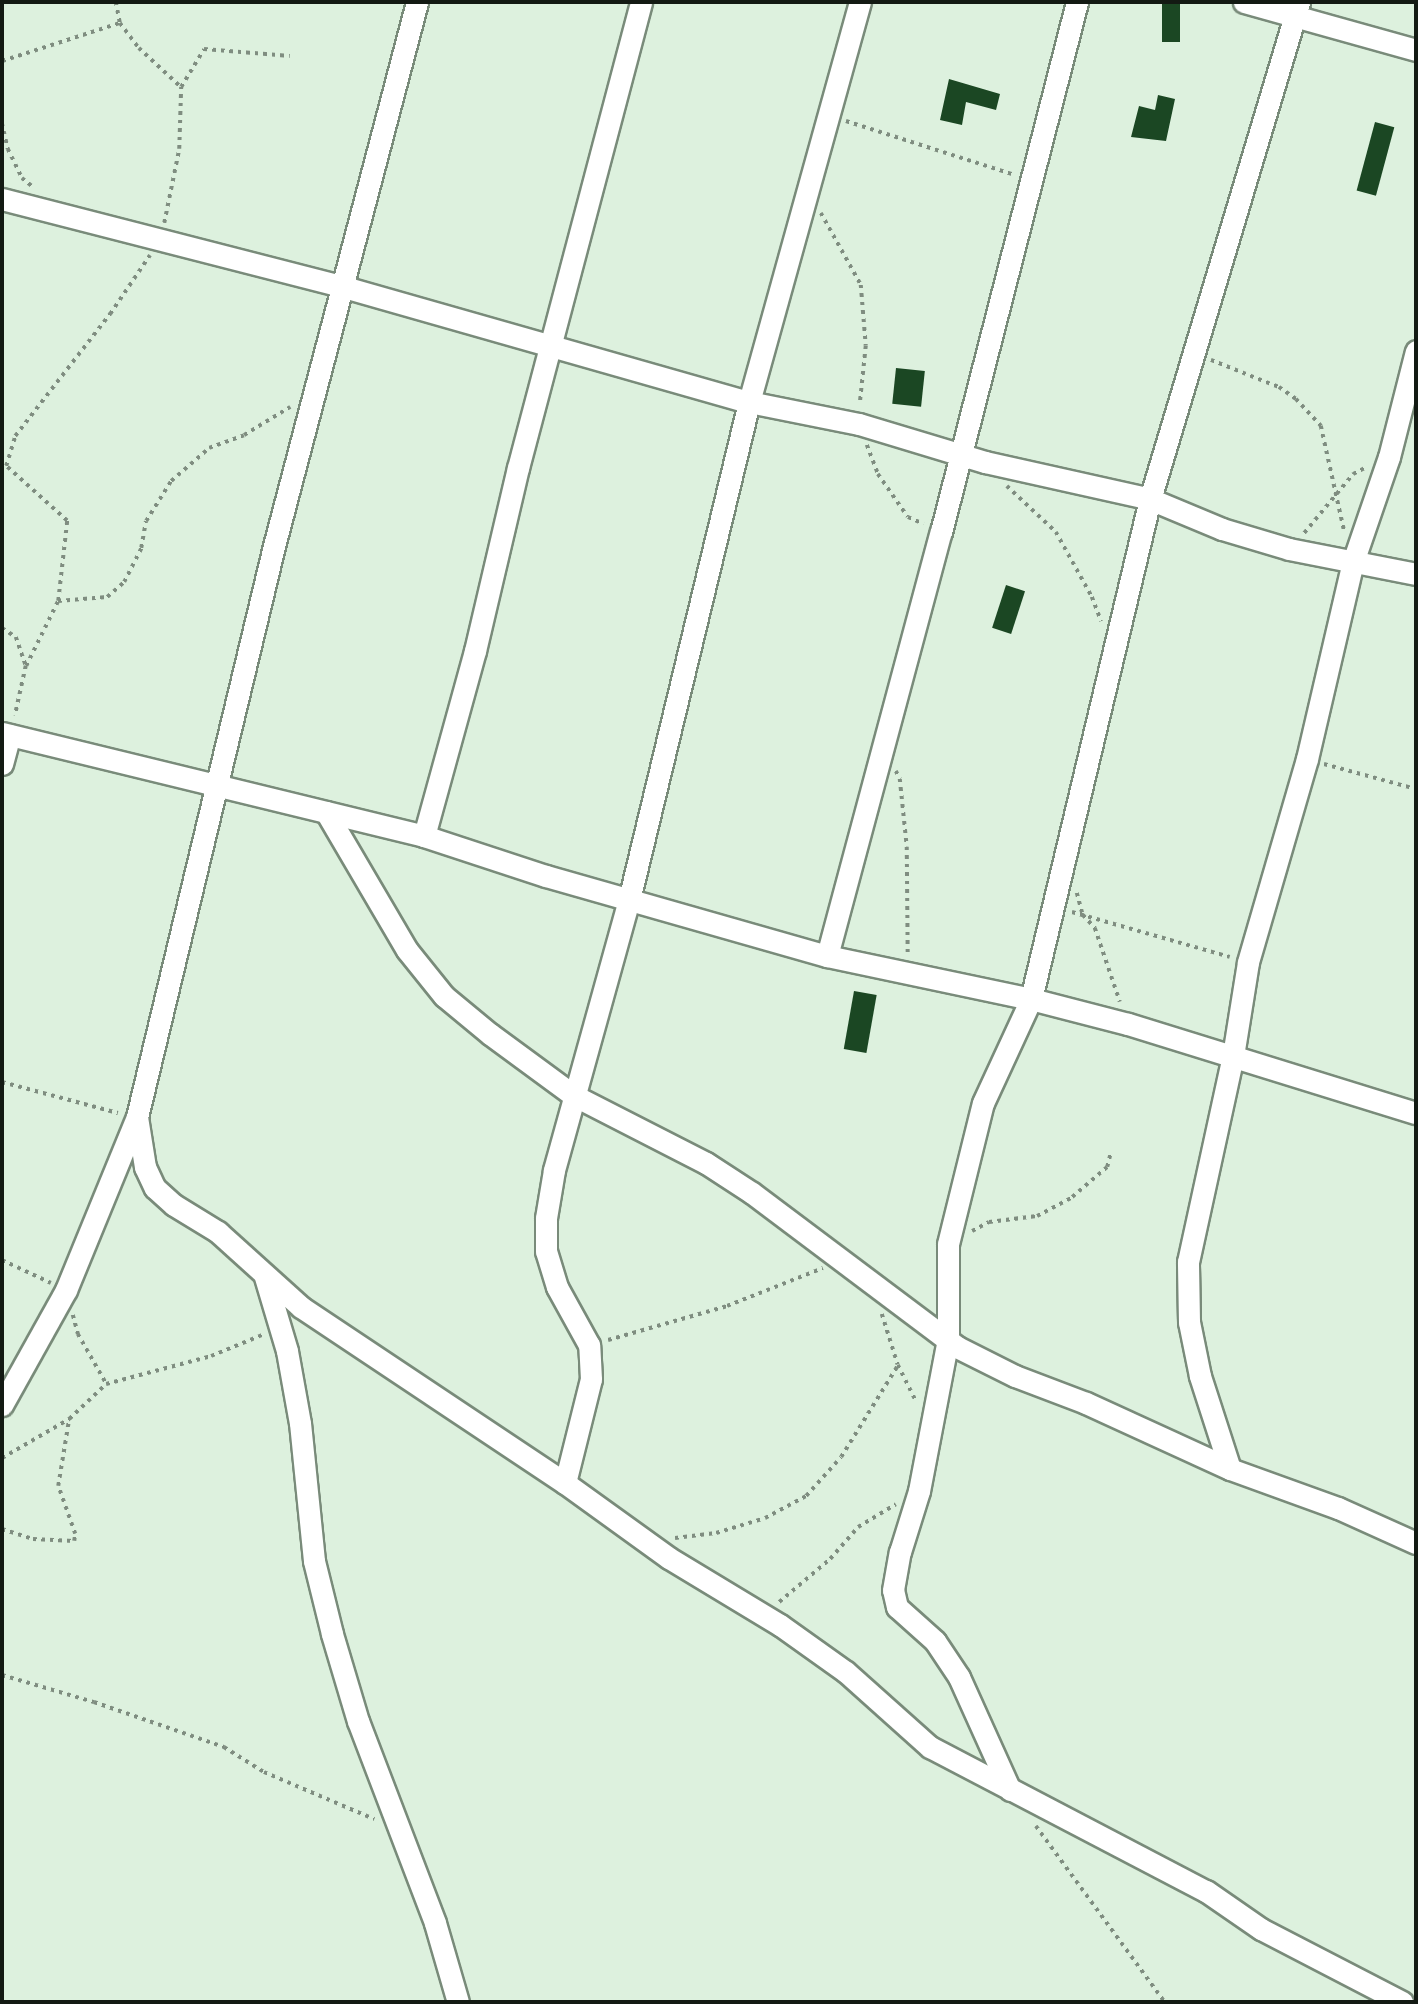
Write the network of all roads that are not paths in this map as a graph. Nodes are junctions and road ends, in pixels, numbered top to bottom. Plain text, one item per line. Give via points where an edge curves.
1 (418, 2) edge
2 (641, 2) edge
3 (860, 2) edge
4 (1077, 2) edge
5 (1244, 2) edge
6 (1297, 9) edge
7 (1416, 50) edge
8 (2, 199) edge
9 (344, 287) junction
10 (550, 345) junction
11 (1416, 351) edge
12 (749, 402) junction
13 (959, 453) junction
14 (1150, 499) junction
15 (1353, 562) junction
16 (1416, 574) edge
17 (6, 734) edge
18 (2, 764) edge
19 (218, 785) junction
20 (326, 812) junction
21 (424, 836) junction
22 (629, 900) junction
23 (827, 956) junction
24 (1031, 999) junction
25 (1233, 1056) junction
26 (573, 1095) junction
27 (1416, 1112) edge
28 (137, 1118) junction
29 (264, 1273) junction
30 (948, 1339) junction
31 (2, 1405) edge
32 (1230, 1469) junction
33 (565, 1483) junction
34 (1416, 1543) edge
35 (1010, 1790) junction
36 (457, 2002) edge
37 (1402, 2002) edge

1 - 9 street
2 - 10 street
3 - 12 street
4 - 13 street
5 - 6 street
6 - 7 street
6 - 14 street
8 - 9 street
9 - 10 street
9 - 19 street via 274,546
10 - 12 street
10 - 21 street
11 - 15 street
12 - 13 street via 859,424
12 - 22 street
13 - 14 street
13 - 23 street
14 - 15 street via 1222,529
14 - 24 street
15 - 16 street
15 - 25 street via 1307,759 1248,962
17 - 18 street
17 - 19 street
19 - 20 street
19 - 28 street
20 - 21 street
20 - 26 street via 407,950 444,996
21 - 22 street
22 - 23 street
22 - 26 street
23 - 24 street
24 - 25 street
24 - 30 street via 982,1103 948,1244
25 - 27 street
25 - 32 street via 1188,1262 1189,1322 1200,1376
26 - 30 street via 706,1163 844,1259
26 - 33 street via 546,1218 546,1251 557,1287 589,1345 591,1379
28 - 29 street via 145,1167 155,1188 218,1232
28 - 31 street via 66,1290
29 - 33 street via 301,1307
29 - 36 street via 282,1332 300,1423 314,1561 358,1721 435,1923
30 - 32 street via 1015,1376 1086,1402
30 - 35 street via 919,1491 893,1590 897,1607 935,1641 959,1677
32 - 34 street via 1338,1508
33 - 35 street via 646,1542 846,1672 930,1747
35 - 37 street via 1206,1891 1261,1929

